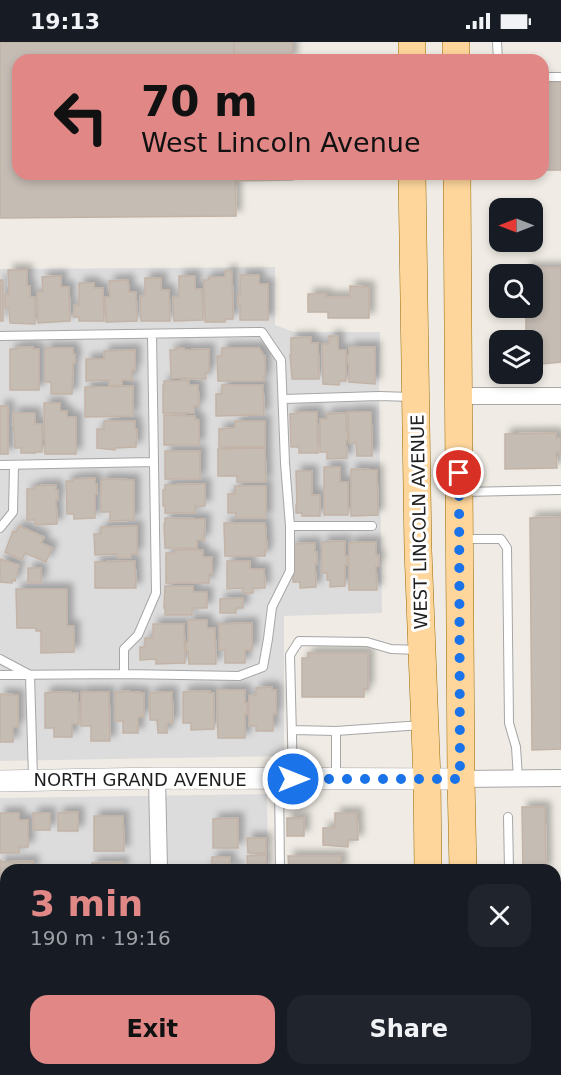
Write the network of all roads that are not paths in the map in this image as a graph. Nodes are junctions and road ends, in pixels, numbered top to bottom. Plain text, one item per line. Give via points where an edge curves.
1 (412, 180) edge
2 (457, 180) edge
3 (152, 334) junction
4 (0, 336) edge
5 (459, 396) junction
6 (561, 396) edge
7 (415, 397) junction
8 (284, 399) junction
9 (154, 462) junction
10 (0, 465) edge
11 (14, 465) junction
12 (561, 490) edge
13 (459, 492) junction
14 (290, 526) junction
15 (372, 526) dead end
16 (0, 528) edge
17 (460, 539) junction
18 (422, 650) junction
19 (0, 659) edge
20 (124, 674) junction
21 (0, 675) edge
22 (30, 675) junction
23 (425, 725) junction
24 (293, 730) junction
25 (336, 731) junction
26 (157, 778) junction
27 (518, 778) junction
28 (561, 778) edge
29 (286, 779) junction
30 (336, 779) junction
31 (427, 779) junction
32 (460, 779) junction
33 (33, 780) junction
34 (0, 781) edge
35 (508, 817) dead end
36 (159, 864) edge
37 (280, 864) edge
38 (428, 864) edge
39 (463, 864) edge
40 (509, 864) edge

1 - 7 main road, WEST LINCOLN AVENUE
2 - 5 main road
3 - 4 lane
3 - 8 lane via 262,332 281,360
3 - 9 lane
5 - 6 street
5 - 13 main road
7 - 8 lane
7 - 18 main road, WEST LINCOLN AVENUE
8 - 14 lane
9 - 11 lane
9 - 20 lane via 156,593 138,634 124,649
10 - 11 lane
11 - 16 lane via 13,512
12 - 13 lane
13 - 17 main road
14 - 15 lane
14 - 20 lane via 290,571 272,607 263,667 239,676
17 - 27 lane via 501,539 507,548 509,723 516,747
17 - 32 main road
18 - 23 main road, WEST LINCOLN AVENUE
18 - 24 lane via 391,649 367,642 298,641 290,655
19 - 22 lane
20 - 22 lane
21 - 22 lane
22 - 33 lane
23 - 25 lane
23 - 31 main road, WEST LINCOLN AVENUE
24 - 25 lane
24 - 29 lane
25 - 30 lane
26 - 29 street, NORTH GRAND AVENUE
26 - 33 street, NORTH GRAND AVENUE
26 - 36 street
27 - 28 street
27 - 32 street
29 - 30 street, NORTH GRAND AVENUE
29 - 37 lane
30 - 31 street, NORTH GRAND AVENUE
31 - 32 street, NORTH GRAND AVENUE
31 - 38 main road, WEST LINCOLN AVENUE
32 - 39 main road
33 - 34 street, NORTH GRAND AVENUE
35 - 40 lane

